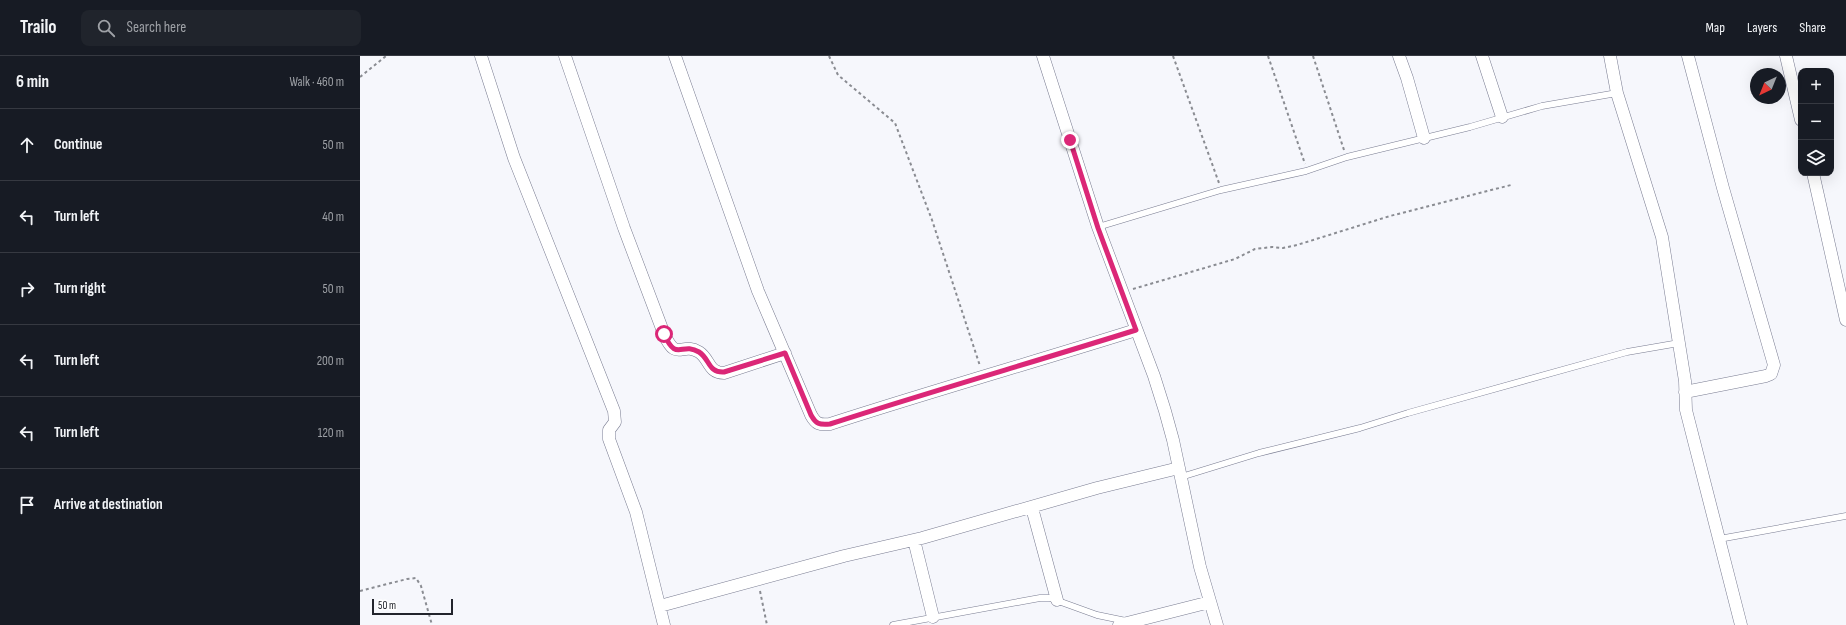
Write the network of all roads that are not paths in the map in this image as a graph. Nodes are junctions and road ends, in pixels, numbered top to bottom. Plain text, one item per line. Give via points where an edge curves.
1 (481, 56) edge
2 (566, 56) edge
3 (675, 56) edge
4 (1043, 56) edge
5 (1399, 56) edge
6 (1482, 56) edge
7 (1610, 56) edge
8 (1688, 56) edge
9 (1786, 56) edge
10 (1617, 93) junction
11 (1798, 107) edge
12 (1502, 117) junction
13 (1424, 138) junction
14 (1814, 176) edge
15 (1098, 228) junction
16 (1846, 320) edge
17 (1136, 330) junction
18 (1679, 343) junction
19 (785, 353) junction
20 (1685, 392) junction
21 (1180, 472) junction
22 (1032, 508) junction
23 (1846, 516) edge
24 (1719, 539) junction
25 (914, 540) junction
26 (1057, 600) junction
27 (1210, 602) junction
28 (660, 606) junction
29 (933, 617) junction
30 (1132, 622) junction
31 (664, 625) edge
32 (893, 625) edge
33 (1119, 625) edge
34 (1217, 625) edge
35 (1741, 625) edge

1 - 28 street via 514,158 614,412 615,422 609,430 609,439 636,512
2 - 19 street via 624,228 671,348 697,350 717,373
3 - 19 street via 758,291
4 - 15 street
5 - 13 street
6 - 12 street
7 - 10 street
8 - 20 street via 1774,366 1771,374 1766,376
9 - 11 street
10 - 12 lane via 1542,106
10 - 18 street via 1662,237
12 - 13 lane
13 - 15 lane via 1347,157 1306,171 1221,190
14 - 16 street
15 - 17 street
17 - 19 street via 820,425 811,415
17 - 21 street via 1156,383
18 - 20 street
18 - 21 lane via 1627,352 1408,412 1360,428
20 - 24 street via 1684,401 1689,423
21 - 22 street via 1097,488
21 - 27 street
22 - 25 street
22 - 26 street
23 - 24 lane
24 - 35 street
25 - 28 street via 844,556
25 - 29 street
26 - 29 lane via 1040,598
26 - 30 lane via 1097,615
27 - 30 street
27 - 34 street
28 - 31 street
29 - 32 lane
30 - 33 street

